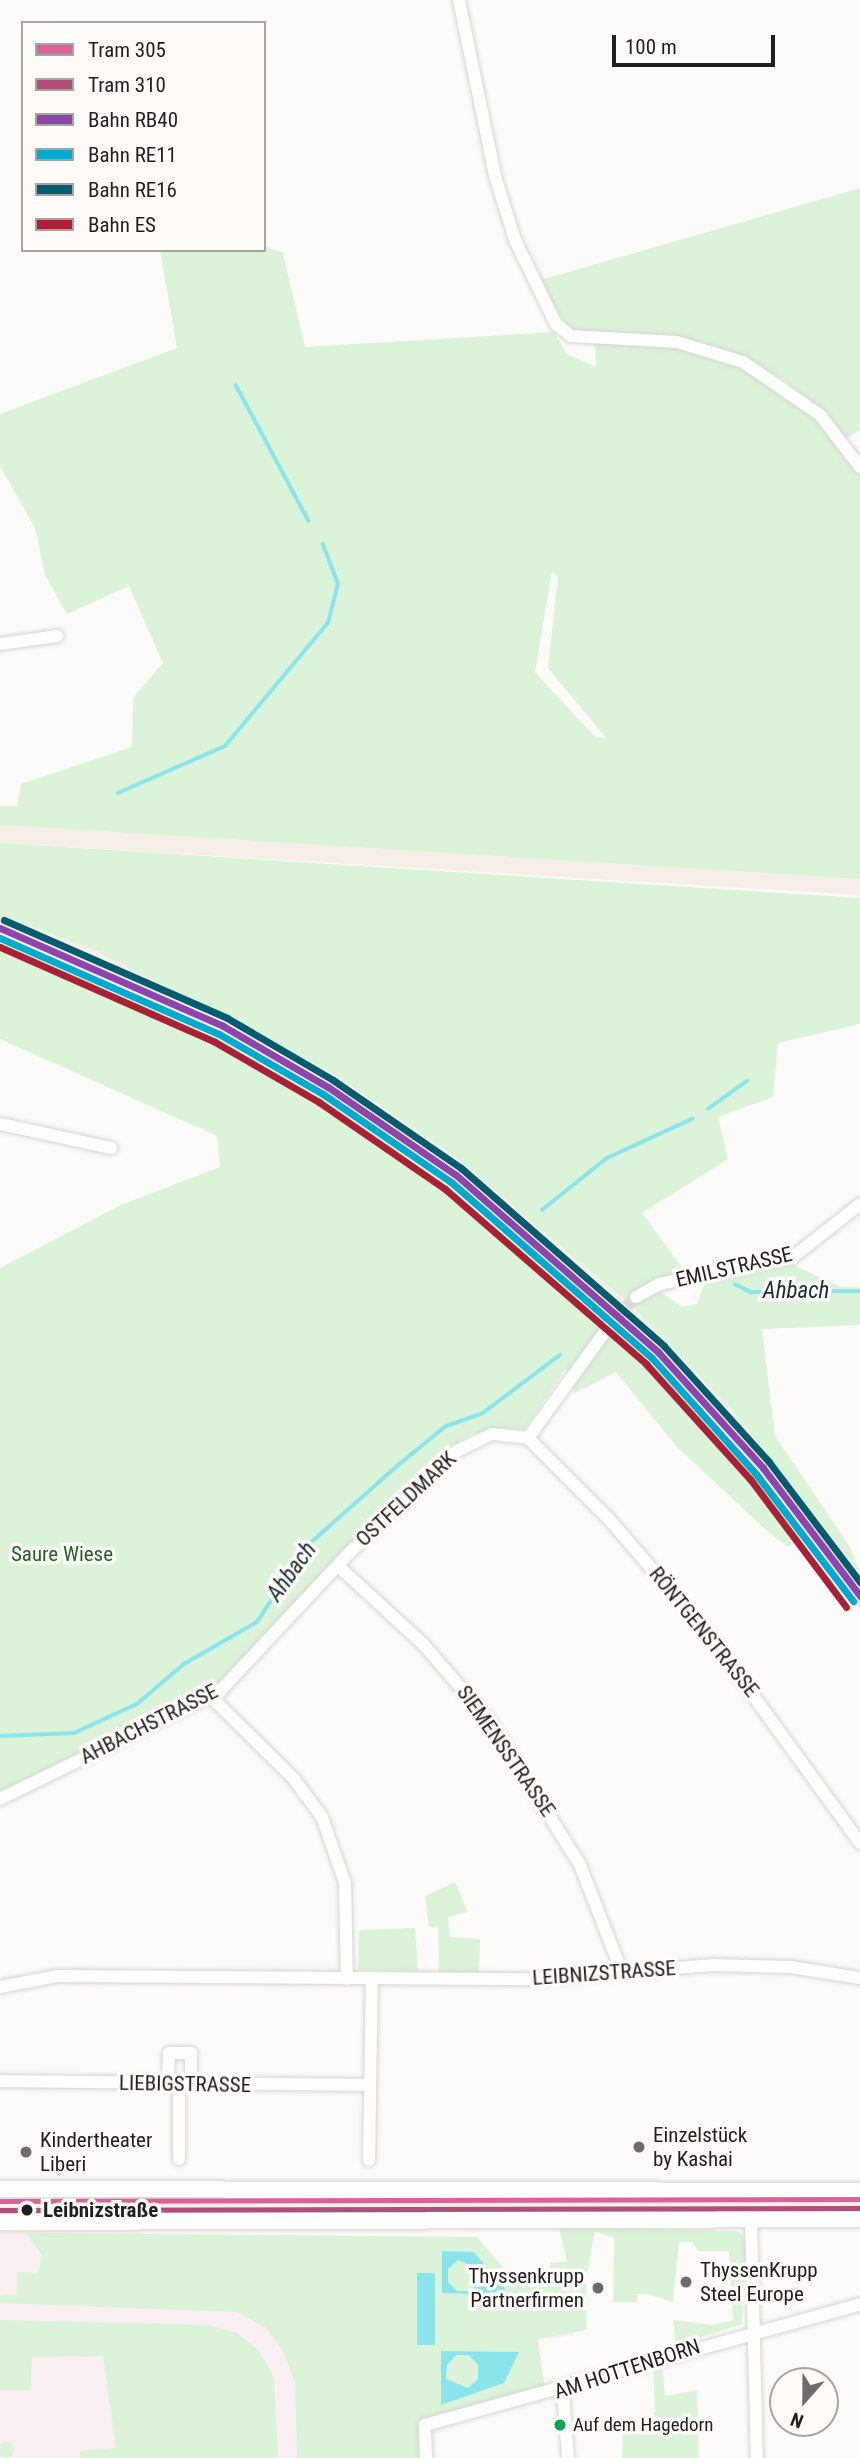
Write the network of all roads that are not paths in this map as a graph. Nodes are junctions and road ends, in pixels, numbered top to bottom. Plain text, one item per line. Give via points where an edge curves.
1 (459, 0) edge
2 (860, 467) edge
3 (57, 636) dead end
4 (0, 644) edge
5 (0, 1124) edge
6 (111, 1148) dead end
7 (860, 1204) edge
8 (636, 1297) tunnel mouth
9 (614, 1319) tunnel mouth
10 (528, 1438) junction
11 (338, 1566) junction
12 (212, 1698) junction
13 (0, 1798) edge
14 (860, 1843) edge
15 (622, 1972) junction
16 (860, 1978) edge
17 (346, 1979) junction
18 (372, 1979) junction
19 (0, 1987) edge
20 (0, 2081) edge
21 (180, 2083) junction
22 (370, 2085) junction
23 (179, 2159) dead end
24 (369, 2160) dead end
25 (0, 2189) edge
26 (860, 2191) edge
27 (751, 2219) junction
28 (860, 2219) edge
29 (0, 2222) edge
30 (860, 2304) edge
31 (754, 2330) junction
32 (563, 2391) junction
33 (426, 2458) edge
34 (568, 2458) edge
35 (757, 2458) edge

1 - 2 street via 495,176 515,240 556,324 571,336 677,342 743,362 820,415
3 - 4 street
5 - 6 street
7 - 8 street, EMILSTRASSE via 793,1256 659,1284
9 - 10 street
10 - 11 street, OSTFELDMARK via 492,1434 457,1451
10 - 14 street, RÖNTGENSTRASSE via 608,1518 712,1639
11 - 12 street, AHBACHSTRASSE
11 - 15 street, SIEMENSSTRASSE via 423,1644 520,1765 580,1865
12 - 13 street, AHBACHSTRASSE
12 - 17 street via 309,1797 336,1850 347,1898
15 - 16 street, LEIBNIZSTRASSE via 713,1965 790,1967
15 - 18 street, LEIBNIZSTRASSE
17 - 18 street, LEIBNIZSTRASSE
17 - 19 street, LEIBNIZSTRASSE via 57,1976
18 - 22 street
20 - 21 street, LIEBIGSTRASSE
21 - 22 street, LIEBIGSTRASSE
21 - 23 street
22 - 24 street
25 - 26 main road
27 - 28 main road
27 - 29 main road
27 - 31 street
30 - 31 street, AM HOTTENBORN
31 - 32 street, AM HOTTENBORN
31 - 35 street
32 - 33 street, AM HOTTENBORN via 425,2425
32 - 34 street

